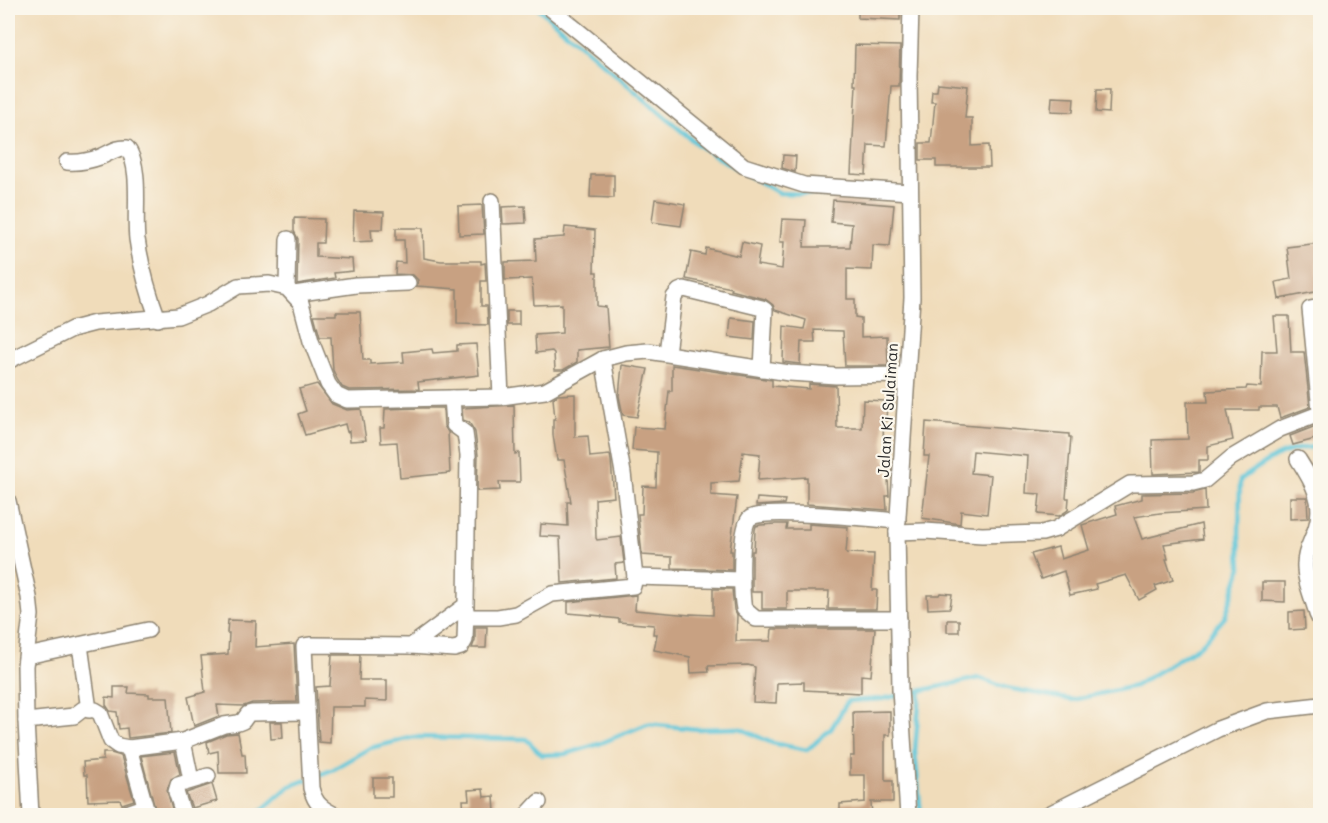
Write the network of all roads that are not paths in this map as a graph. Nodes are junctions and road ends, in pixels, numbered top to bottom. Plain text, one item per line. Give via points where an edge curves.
1 (550, 8) edge
2 (911, 8) edge
3 (67, 162) dead end
4 (910, 192) junction
5 (492, 201) dead end
6 (288, 239) dead end
7 (408, 283) dead end
8 (290, 291) junction
9 (1320, 307) edge
10 (158, 319) junction
11 (667, 353) junction
12 (603, 359) junction
13 (8, 361) edge
14 (762, 369) junction
15 (907, 375) junction
16 (501, 396) junction
17 (452, 398) junction
18 (1298, 459) dead end
19 (8, 501) edge
20 (897, 527) junction
21 (635, 577) junction
22 (742, 580) junction
23 (466, 611) junction
24 (899, 619) junction
25 (1320, 620) edge
26 (148, 630) dead end
27 (80, 645) junction
28 (411, 646) junction
29 (27, 656) junction
30 (1320, 705) edge
31 (89, 710) junction
32 (306, 712) junction
33 (26, 721) junction
34 (183, 741) junction
35 (129, 748) junction
36 (208, 776) dead end
37 (191, 780) junction
38 (539, 802) dead end
39 (146, 811) edge
40 (32, 816) edge
41 (118, 816) edge
42 (184, 816) edge
43 (337, 816) edge
44 (526, 816) edge
45 (908, 816) edge
46 (1046, 816) edge

1 - 4 street via 744,166 804,185
2 - 4 street, Jalan Ki Sulaiman
3 - 10 street via 100,157 120,147 132,154 142,269
4 - 15 street, Jalan Ki Sulaiman via 912,298
5 - 16 street
6 - 8 street
7 - 8 street
8 - 10 street via 269,284 238,286 184,314
8 - 17 street via 301,303 310,341 336,395 347,400
9 - 20 street via 1310,309 1319,414 1280,429 1231,458 1205,480 1130,484 1056,529 1042,533 982,535
10 - 13 street via 79,327
11 - 12 street via 626,353
11 - 14 street
11 - 14 street via 674,297 684,289 765,310
12 - 16 street via 544,391
12 - 21 street via 623,473
14 - 15 street via 836,376
15 - 20 street, Jalan Ki Sulaiman
16 - 17 street
17 - 23 street via 454,425 465,433 468,455
18 - 25 street via 1318,498 1319,513 1305,566
19 - 29 street via 29,597
20 - 22 street via 798,514 758,515 746,523
20 - 24 street, Jalan Ki Sulaiman
21 - 22 street
21 - 23 street via 631,587 552,594 516,614 498,617
22 - 24 street via 744,609 756,619
23 - 28 street
23 - 28 street via 465,640 458,649
24 - 45 street, Jalan Ki Sulaiman
26 - 27 street
27 - 29 street
27 - 31 street
28 - 32 street via 304,646
29 - 33 street
30 - 46 street via 1267,711 1218,729
31 - 33 street via 79,710 74,716
31 - 35 street via 100,713 111,741
32 - 34 street via 252,713 243,721
32 - 43 street via 314,801
33 - 40 street
34 - 35 street
34 - 37 street
35 - 39 street
36 - 37 street
37 - 42 street via 178,785 176,792
38 - 44 street
39 - 41 street

